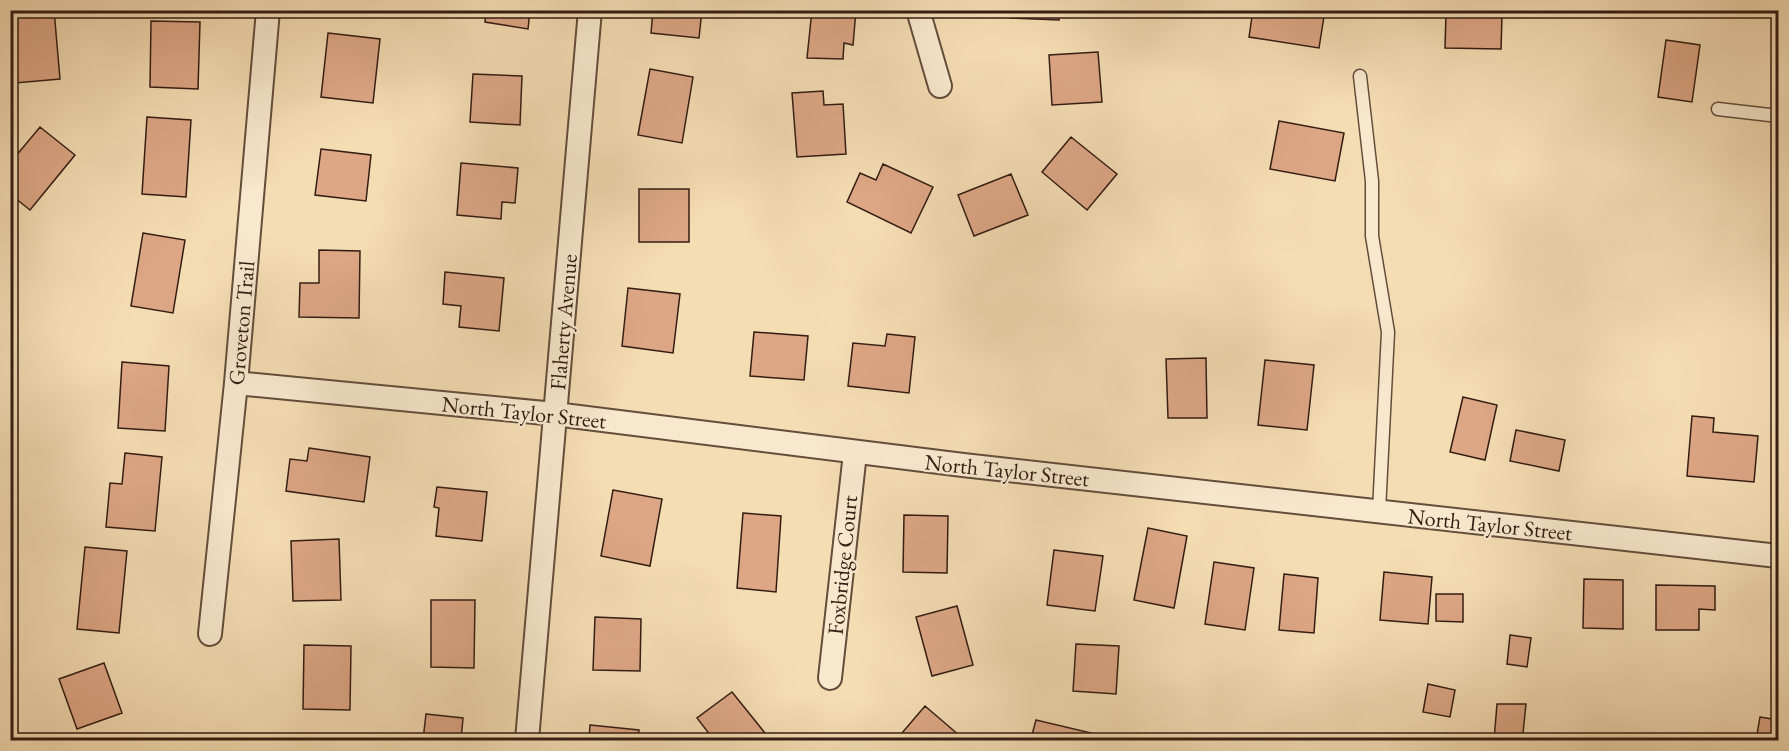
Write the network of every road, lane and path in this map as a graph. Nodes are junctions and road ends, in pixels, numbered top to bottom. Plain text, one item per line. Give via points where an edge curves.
1 (268, 10) edge
2 (590, 10) edge
3 (920, 10) edge
4 (1360, 76) dead end
5 (940, 86) dead end
6 (1718, 109) dead end
7 (1779, 116) edge
8 (236, 383) junction
9 (555, 414) junction
10 (855, 453) junction
11 (1379, 511) junction
12 (1779, 555) edge
13 (210, 634) dead end
14 (830, 678) dead end
15 (527, 741) edge

1 - 8 street, Groveton Trail
2 - 9 street, Flaherty Avenue
3 - 5 street
4 - 11 lane via 1372,182 1372,236 1388,332
6 - 7 lane
8 - 9 street, North Taylor Street
8 - 13 street, Groveton Trail
9 - 10 street, North Taylor Street
9 - 15 street, Flaherty Avenue
10 - 11 street, North Taylor Street
10 - 14 street, Foxbridge Court
11 - 12 street, North Taylor Street

